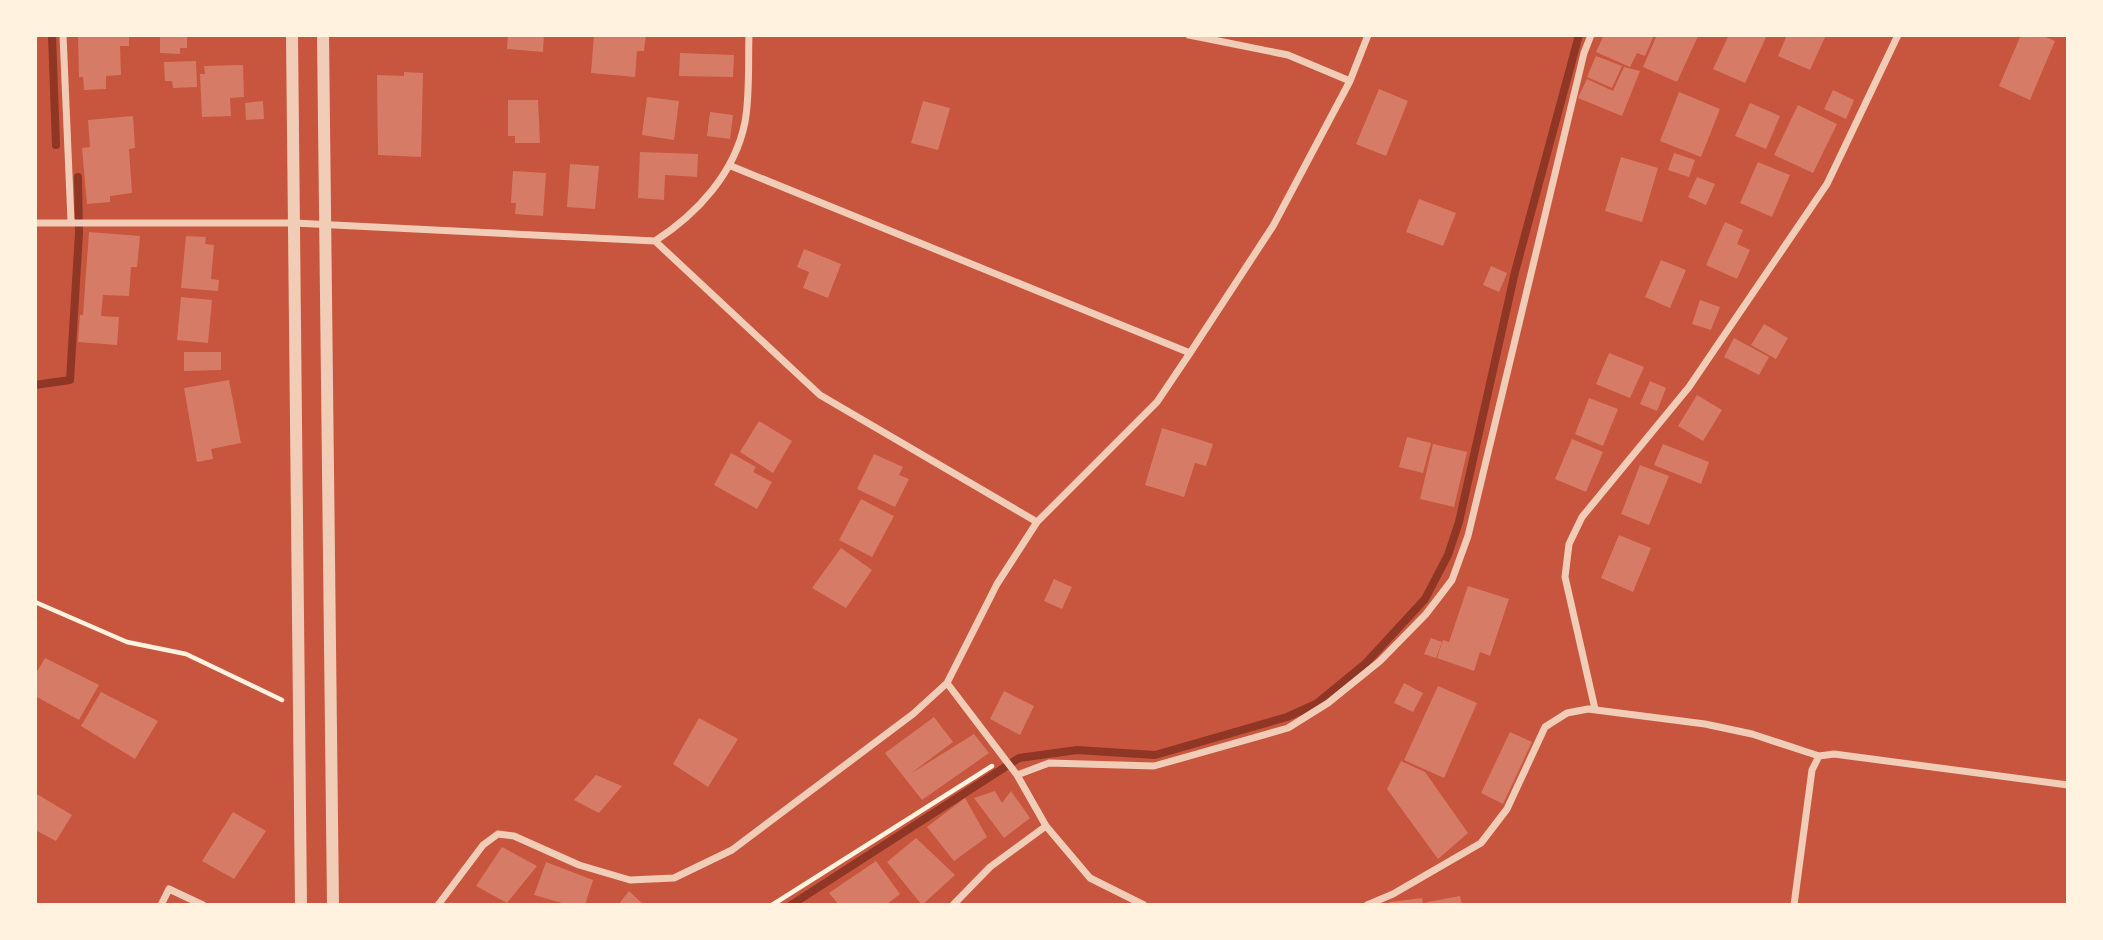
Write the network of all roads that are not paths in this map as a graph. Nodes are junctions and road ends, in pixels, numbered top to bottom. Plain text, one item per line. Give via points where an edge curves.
1 (63, 35) edge
2 (292, 35) edge
3 (323, 35) edge
4 (749, 35) edge
5 (1189, 35) edge
6 (1368, 35) edge
7 (1591, 35) edge
8 (1898, 35) edge
9 (1350, 81) junction
10 (731, 166) junction
11 (77, 221) junction
12 (35, 222) edge
13 (294, 223) junction
14 (325, 224) junction
15 (655, 241) junction
16 (1190, 353) junction
17 (1037, 522) junction
18 (947, 683) junction
19 (1595, 709) junction
20 (1819, 755) junction
21 (1017, 775) junction
22 (2068, 785) edge
23 (1046, 826) junction
24 (161, 905) edge
25 (203, 905) edge
26 (301, 905) edge
27 (333, 905) edge
28 (438, 905) edge
29 (953, 905) edge
30 (1144, 905) edge
31 (1367, 905) edge
32 (1794, 905) edge

1 - 11 street
2 - 13 street
3 - 14 street
4 - 10 street via 745,122
5 - 9 street via 1289,55
6 - 9 street
7 - 21 street via 1468,536 1452,580 1426,614 1380,661 1288,728 1154,766 1049,763
8 - 19 street via 1827,184 1689,387 1582,517 1569,544 1565,577
9 - 16 street via 1273,226
10 - 15 street via 682,223
10 - 16 street
11 - 12 street
11 - 13 street
13 - 14 street
13 - 26 street
14 - 15 street
14 - 27 street
15 - 17 street via 820,395
16 - 17 street via 1157,402
17 - 18 street via 998,584
18 - 21 street
18 - 28 street via 913,714 732,850 674,878 630,880 498,834 483,845
19 - 20 street via 1705,724
19 - 31 street via 1567,713 1545,727 1507,809 1481,843
20 - 22 street
20 - 32 street via 1812,771
21 - 23 street
23 - 29 street via 990,867
23 - 30 street via 1090,878
24 - 25 street via 169,889

